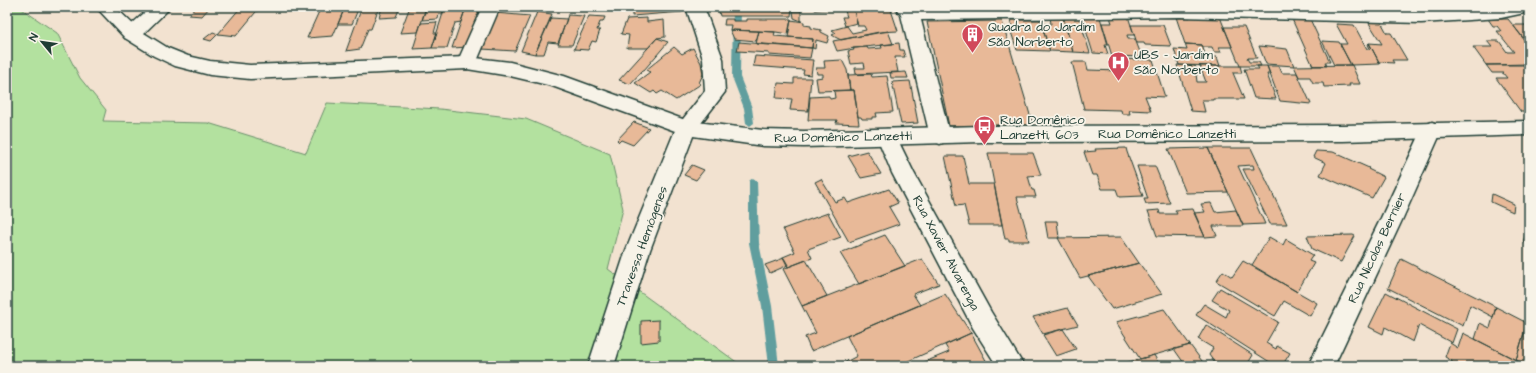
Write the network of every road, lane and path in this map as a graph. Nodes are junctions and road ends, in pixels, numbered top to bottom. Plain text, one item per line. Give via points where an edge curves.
1 (105, 7) edge
2 (162, 7) edge
3 (491, 7) edge
4 (695, 7) edge
5 (1525, 7) edge
6 (907, 11) edge
7 (132, 34) junction
8 (467, 63) junction
9 (686, 128) junction
10 (1529, 128) edge
11 (1432, 130) junction
12 (888, 136) junction
13 (940, 136) junction
14 (601, 366) edge
15 (1011, 366) edge
16 (1321, 366) edge

1 - 7 street, Rua Domênico Lanzetti
2 - 7 street
3 - 8 street
4 - 9 street, Travessa Hemógenes via 713,59 716,92
5 - 6 street via 1501,12 1422,17 1180,11
6 - 13 street
7 - 8 street, Rua Domênico Lanzetti via 182,61 210,68 250,72
8 - 9 street, Rua Domênico Lanzetti via 510,69 557,81
9 - 12 street, Rua Domênico Lanzetti via 734,135 804,140
9 - 14 street, Travessa Hemógenes via 638,250
10 - 11 street, Rua Domênico Lanzetti
11 - 13 street, Rua Domênico Lanzetti
11 - 16 street, Rua Nicolas Bernier
12 - 13 street, Rua Domênico Lanzetti
12 - 15 street, Rua Xavier Alvarenga via 903,173 982,320

